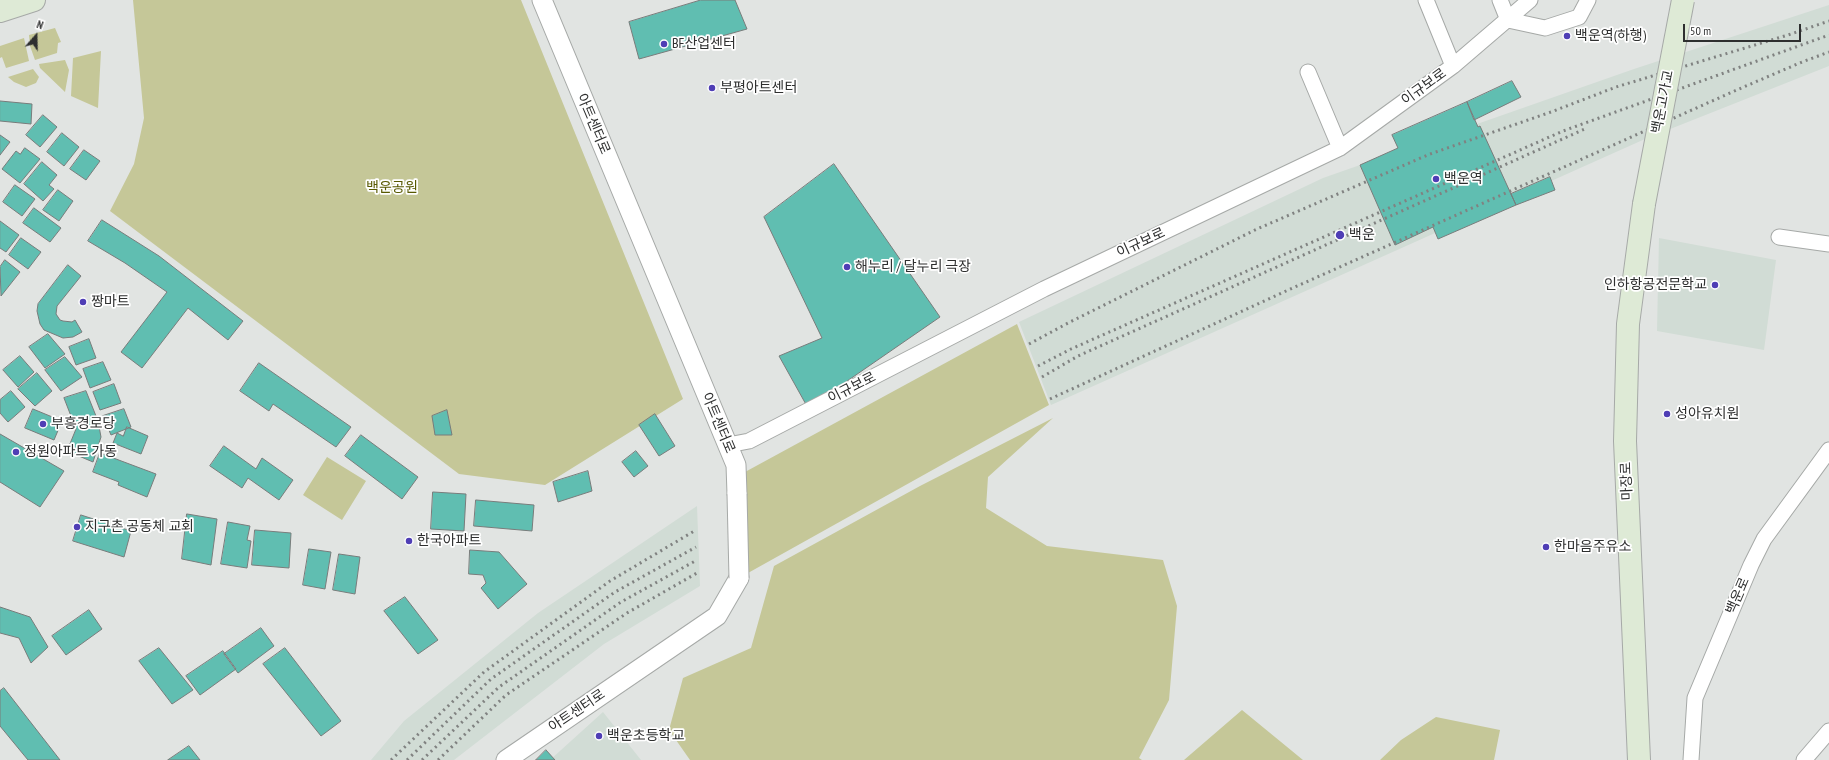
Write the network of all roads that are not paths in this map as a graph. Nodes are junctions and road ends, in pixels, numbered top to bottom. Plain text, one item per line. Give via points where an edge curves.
1 (34, 0) edge
2 (542, 0) edge
3 (1426, 0) edge
4 (1500, 0) edge
5 (1530, 0) edge
6 (1588, 0) edge
7 (1683, 0) edge
8 (0, 11) edge
9 (1508, 20) junction
10 (1453, 66) junction
11 (1308, 72) dead end
12 (1340, 148) junction
13 (1644, 204) joint
14 (1779, 237) dead end
15 (1829, 244) edge
16 (728, 445) junction
17 (1829, 450) edge
18 (1829, 731) edge
19 (506, 760) edge
20 (1639, 760) edge
21 (1691, 760) edge
22 (1804, 760) edge

1 - 8 main road
2 - 16 street, 아트센터로
3 - 10 street
4 - 9 street
5 - 9 street, 이규보로
6 - 9 street via 1579,17 1545,28
7 - 13 main road, 백운고가교, bridge
9 - 10 street, 이규보로
10 - 12 street, 이규보로
11 - 12 street
12 - 16 street, 이규보로 via 1044,290 749,441
13 - 20 main road, 마장로 via 1628,324 1625,441
14 - 15 street
16 - 19 street, 아트센터로, bridge via 736,465 739,578 716,616
17 - 21 street, 백운로 via 1764,539 1751,565 1695,698
18 - 22 street

